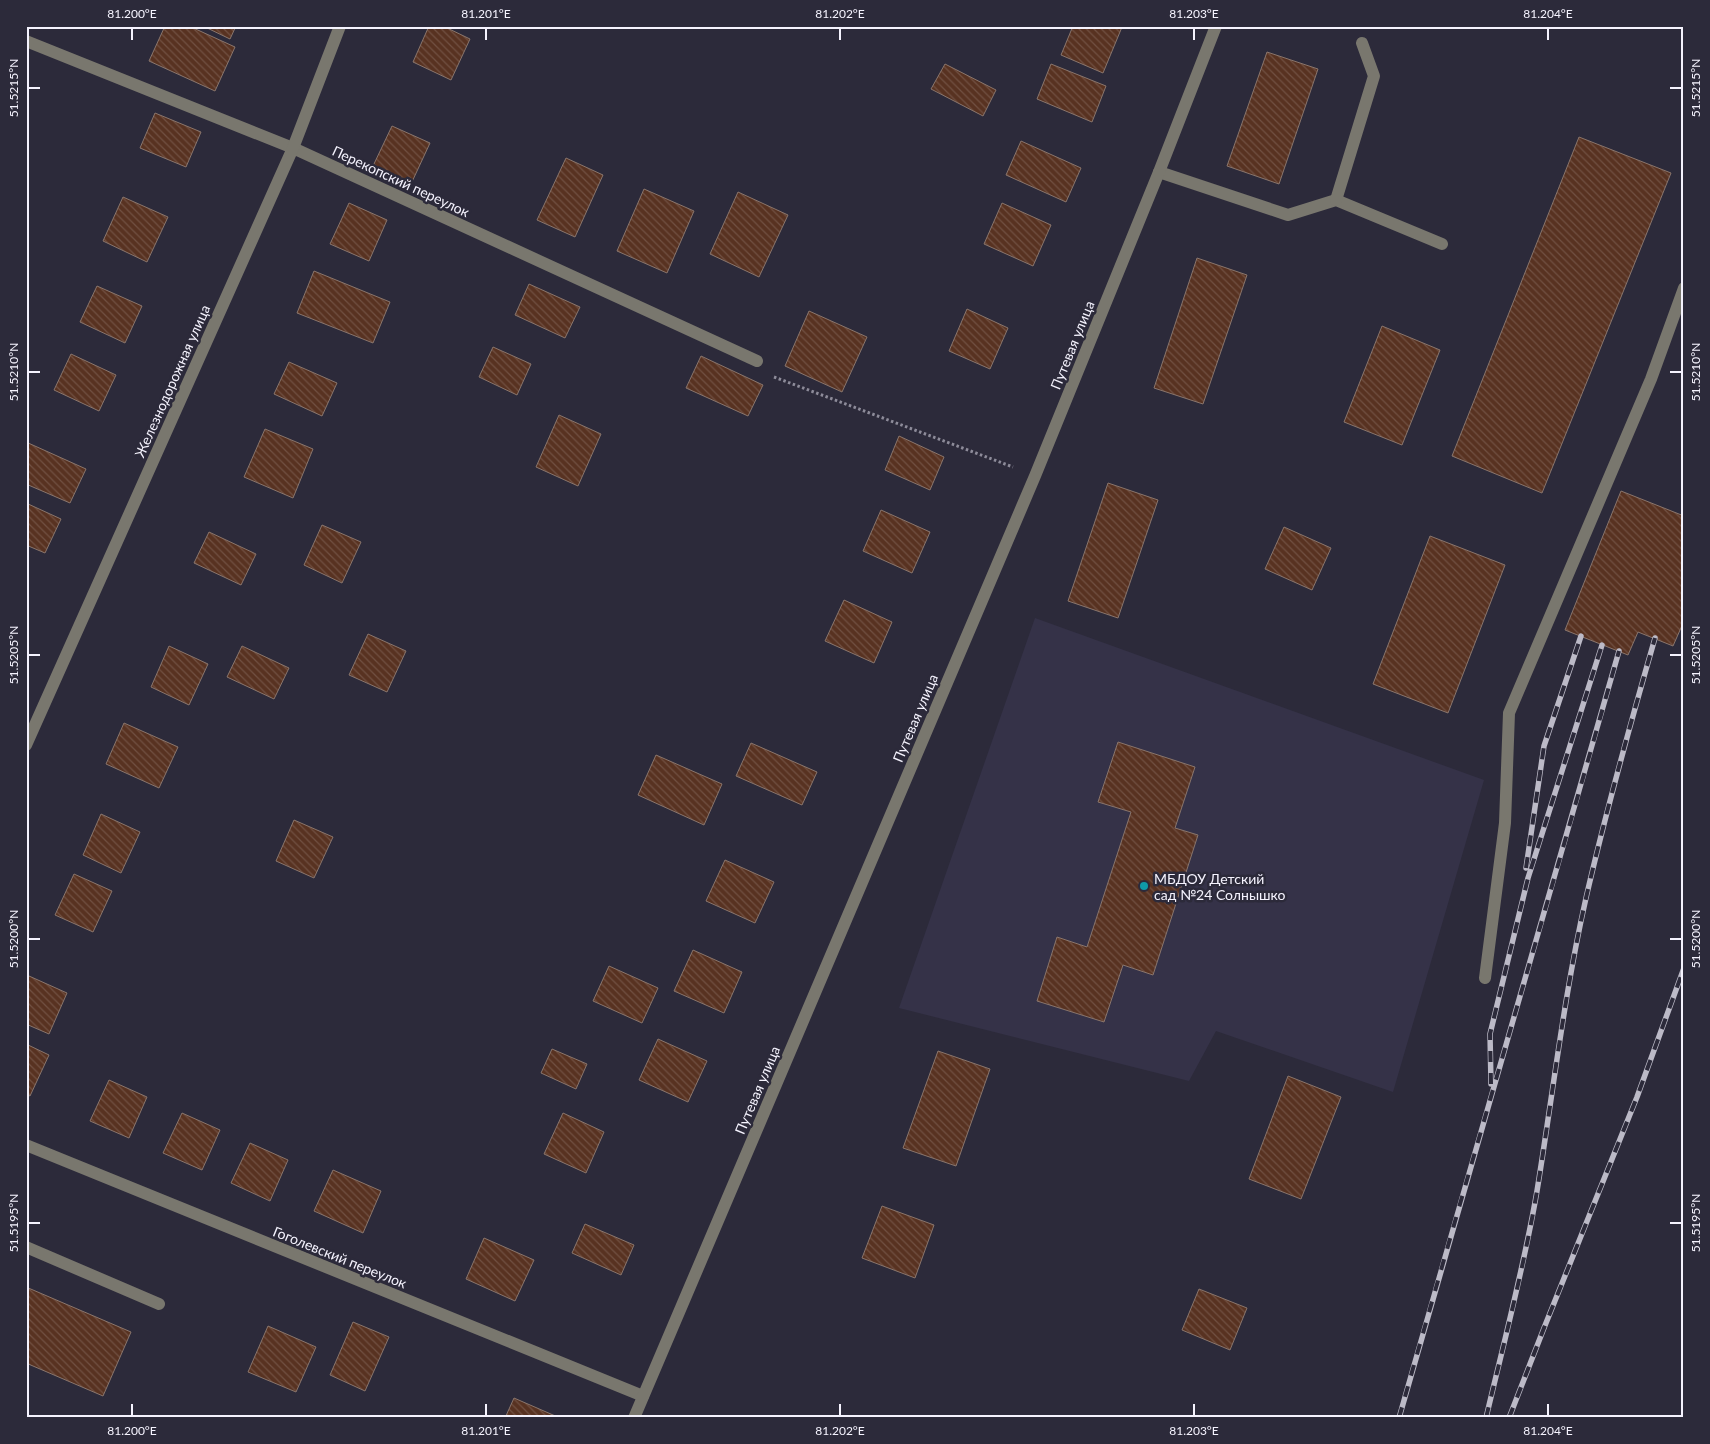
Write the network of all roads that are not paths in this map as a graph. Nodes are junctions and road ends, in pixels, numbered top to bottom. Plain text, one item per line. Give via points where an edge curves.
1 (340, 26) edge
2 (1216, 26) edge
3 (26, 41) edge
4 (1362, 43) dead end
5 (292, 148) junction
6 (1159, 172) junction
7 (1336, 200) junction
8 (1442, 244) dead end
9 (1684, 288) edge
10 (757, 361) road end
11 (26, 746) edge
12 (1485, 978) dead end
13 (26, 1145) edge
14 (26, 1247) edge
15 (159, 1304) dead end
16 (643, 1396) junction
17 (634, 1418) edge

1 - 5 street, Железнодорожная улица
2 - 6 street, Путевая улица
3 - 5 street, Перекопский переулок
4 - 7 street via 1374,76
5 - 10 street, Перекопский переулок
5 - 11 street, Железнодорожная улица
6 - 7 street via 1288,215
6 - 16 street, Путевая улица via 1035,476
7 - 8 street
9 - 12 street via 1651,378 1509,713 1505,823
13 - 16 street, Гоголевский переулок
14 - 15 street
16 - 17 street, Путевая улица

